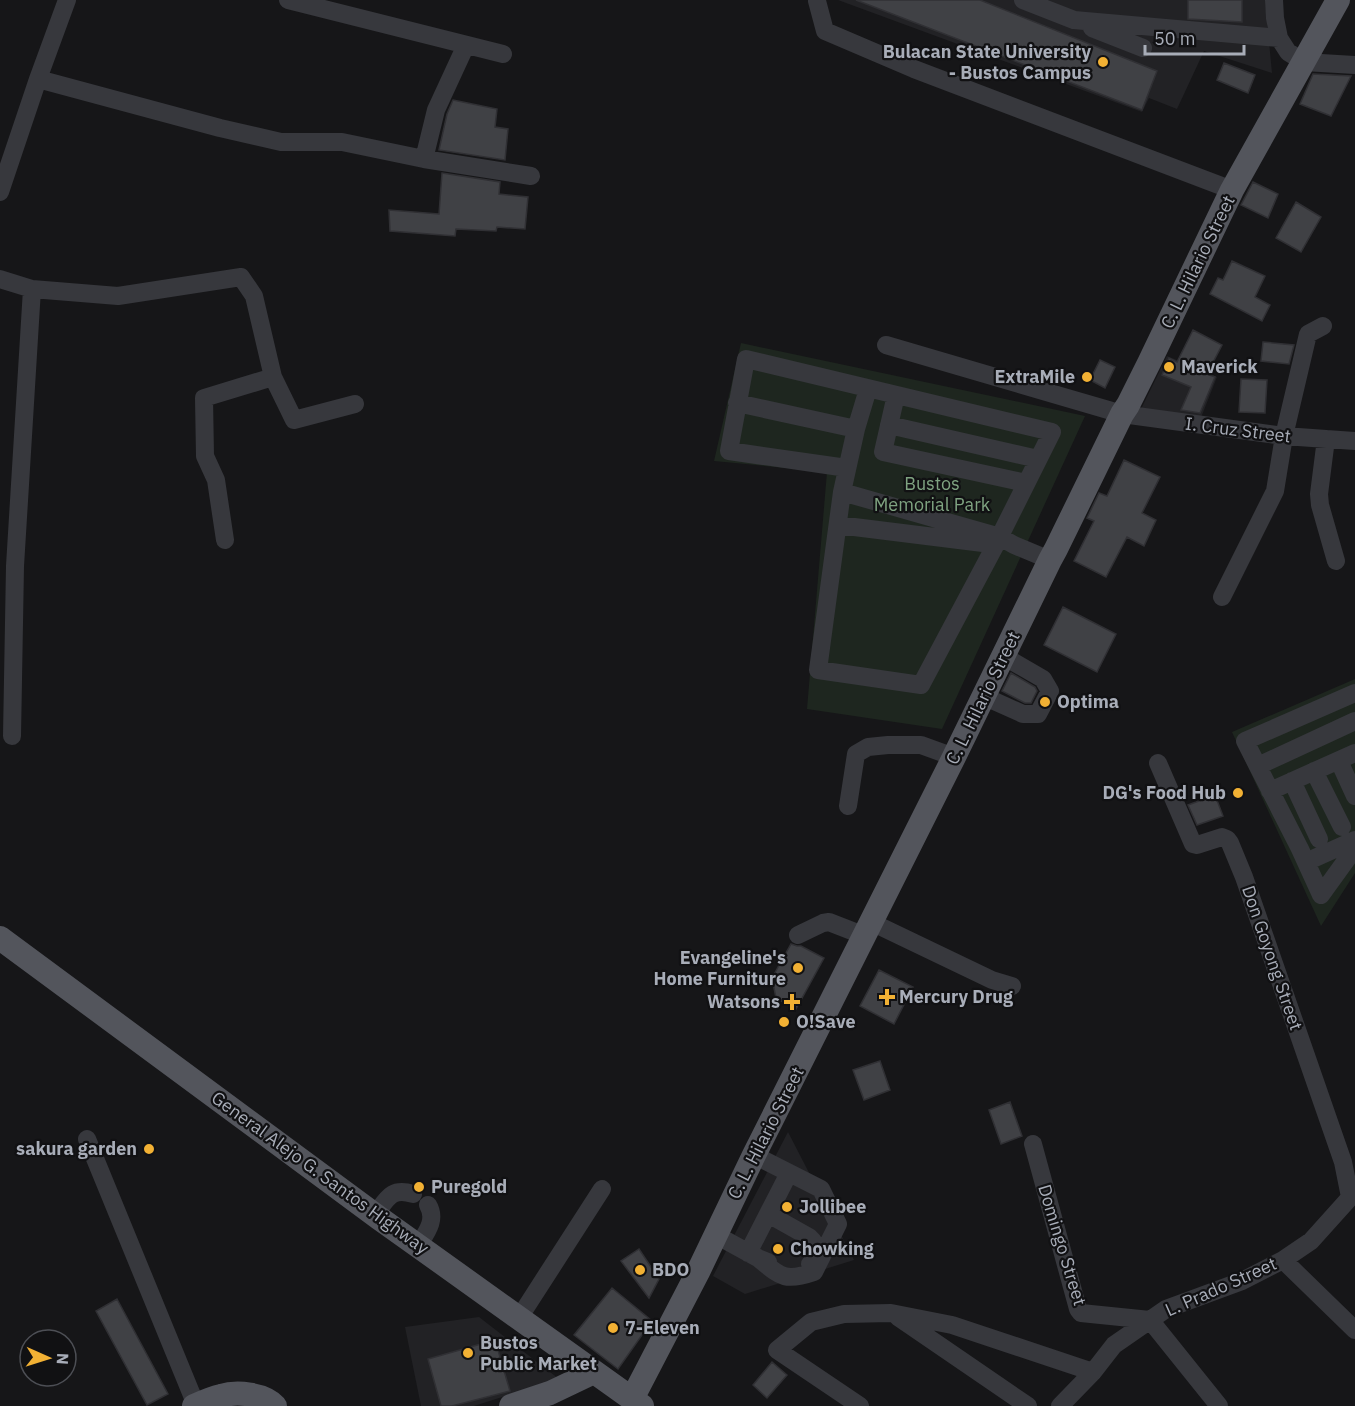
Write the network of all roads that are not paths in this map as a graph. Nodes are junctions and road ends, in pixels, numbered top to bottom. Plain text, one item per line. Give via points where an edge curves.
1 (67, 0) edge
2 (288, 0) edge
3 (1023, 0) edge
4 (1274, 0) edge
5 (1338, 0) edge
6 (817, 1) edge
7 (1074, 20) junction
8 (1279, 38) junction
9 (466, 45) junction
10 (1143, 48) dead end
11 (503, 54) dead end
12 (1304, 62) junction
13 (1355, 64) edge
14 (38, 79) junction
15 (424, 159) junction
16 (531, 176) dead end
17 (1232, 190) junction
18 (0, 192) edge
19 (0, 279) edge
20 (32, 289) junction
21 (1323, 326) dead end
22 (886, 345) dead end
23 (273, 377) junction
24 (868, 389) junction
25 (896, 395) junction
26 (737, 403) junction
27 (355, 404) dead end
28 (1122, 414) junction
29 (889, 425) junction
30 (856, 429) junction
31 (1284, 436) junction
32 (1326, 439) junction
33 (1355, 441) edge
34 (1038, 459) junction
35 (847, 468) junction
36 (1026, 483) junction
37 (842, 492) junction
38 (838, 525) junction
39 (225, 540) dead end
40 (1003, 542) junction
41 (1050, 560) junction
42 (1336, 561) dead end
43 (8, 565) edge
44 (1222, 597) dead end
45 (1003, 656) junction
46 (1355, 693) edge
47 (983, 696) junction
48 (1355, 721) edge
49 (12, 736) dead end
50 (954, 757) junction
51 (1347, 757) edge
52 (1158, 763) dead end
53 (1258, 766) junction
54 (1314, 771) junction
55 (1292, 782) junction
56 (1270, 791) junction
57 (1355, 796) edge
58 (848, 806) dead end
59 (1351, 829) edge
60 (1319, 839) junction
61 (1351, 854) edge
62 (1306, 862) junction
63 (868, 929) junction
64 (798, 935) dead end
65 (0, 938) edge
66 (1012, 986) dead end
67 (87, 1138) dead end
68 (1033, 1144) dead end
69 (754, 1155) junction
70 (789, 1173) junction
71 (602, 1189) dead end
72 (413, 1194) dead end
73 (1352, 1194) edge
74 (428, 1205) dead end
75 (768, 1214) junction
76 (375, 1215) junction
77 (716, 1235) junction
78 (418, 1246) junction
79 (753, 1255) junction
80 (1283, 1260) junction
81 (891, 1313) junction
82 (519, 1318) junction
83 (1150, 1320) junction
84 (1355, 1330) edge
85 (594, 1372) junction
86 (1093, 1372) junction
87 (637, 1402) edge
88 (195, 1406) edge
89 (275, 1406) edge
90 (511, 1406) edge
91 (860, 1406) edge
92 (1028, 1406) edge
93 (1060, 1406) edge
94 (1219, 1406) edge

1 - 14 street
2 - 9 street
3 - 7 street
4 - 8 street
5 - 12 main road, C. L. Hilario Street
6 - 17 street via 825,31 914,69
7 - 8 street
7 - 10 street
8 - 12 street via 1288,51
9 - 11 street
9 - 15 street via 436,110
12 - 13 street
12 - 17 main road, C. L. Hilario Street
14 - 15 street via 281,142 342,142
14 - 18 street
15 - 16 street
17 - 28 main road, C. L. Hilario Street
19 - 20 street
20 - 23 street via 118,296 241,277 254,296
20 - 43 street
21 - 31 street via 1308,334
22 - 28 street, I. Cruz Street
23 - 27 street via 294,420
23 - 39 street via 204,398 205,456 216,480
24 - 25 street
24 - 26 street via 746,359
24 - 30 street
25 - 29 street
25 - 34 street via 1052,432
26 - 30 street
26 - 35 street via 729,451
28 - 31 street, I. Cruz Street
28 - 41 main road, C. L. Hilario Street
29 - 34 street
29 - 36 street via 883,452
30 - 35 street
31 - 32 street, I. Cruz Street
31 - 44 street via 1275,491
32 - 33 street, I. Cruz Street
32 - 42 street via 1319,494
34 - 36 street
35 - 37 street
36 - 40 street
37 - 38 street
37 - 40 street
38 - 40 street
38 - 40 street via 818,670 921,685
40 - 41 street
41 - 45 main road, C. L. Hilario Street
43 - 49 street
45 - 47 main road, C. L. Hilario Street
45 - 47 street via 1043,679 1050,691 1042,707 1038,714 1023,714
46 - 53 street via 1245,741
47 - 50 main road, C. L. Hilario Street
48 - 53 street
50 - 58 street via 921,745 868,747 856,754
50 - 63 main road, C. L. Hilario Street
51 - 54 street
51 - 57 street
52 - 73 street, Don Goyong Street via 1193,844 1222,837 1230,843
53 - 56 street
54 - 55 street
54 - 59 street
55 - 56 street
55 - 60 street
56 - 62 street
59 - 60 street
59 - 62 street
60 - 62 street
61 - 62 street
63 - 64 street via 829,922
63 - 66 street
63 - 69 main road, C. L. Hilario Street
65 - 76 main road, General Alejo G. Santos Highway
67 - 88 street
68 - 83 street, Domingo Street via 1078,1309 1081,1313
69 - 70 street
69 - 77 main road, C. L. Hilario Street
70 - 75 street
70 - 79 street via 821,1189 838,1224 814,1272 787,1278
71 - 82 street
72 - 76 street via 395,1192
73 - 80 street, L. Prado Street via 1311,1241
74 - 78 street via 430,1228
75 - 79 street
75 - 79 street via 809,1237 817,1254 812,1263 800,1270 790,1270
76 - 78 main road, General Alejo G. Santos Highway
77 - 79 street
77 - 87 main road, C. L. Hilario Street
78 - 82 main road, General Alejo G. Santos Highway
80 - 83 street, L. Prado Street via 1242,1281 1166,1309
80 - 84 street
81 - 86 street via 952,1325
81 - 91 street via 844,1314 811,1322 777,1350
81 - 92 street
82 - 85 main road, General Alejo G. Santos Highway
83 - 86 street, L. Prado Street via 1114,1345
83 - 94 street
85 - 87 main road, General Alejo G. Santos Highway
85 - 90 main road
86 - 93 street, L. Prado Street
88 - 89 main road via 224,1395 256,1395

